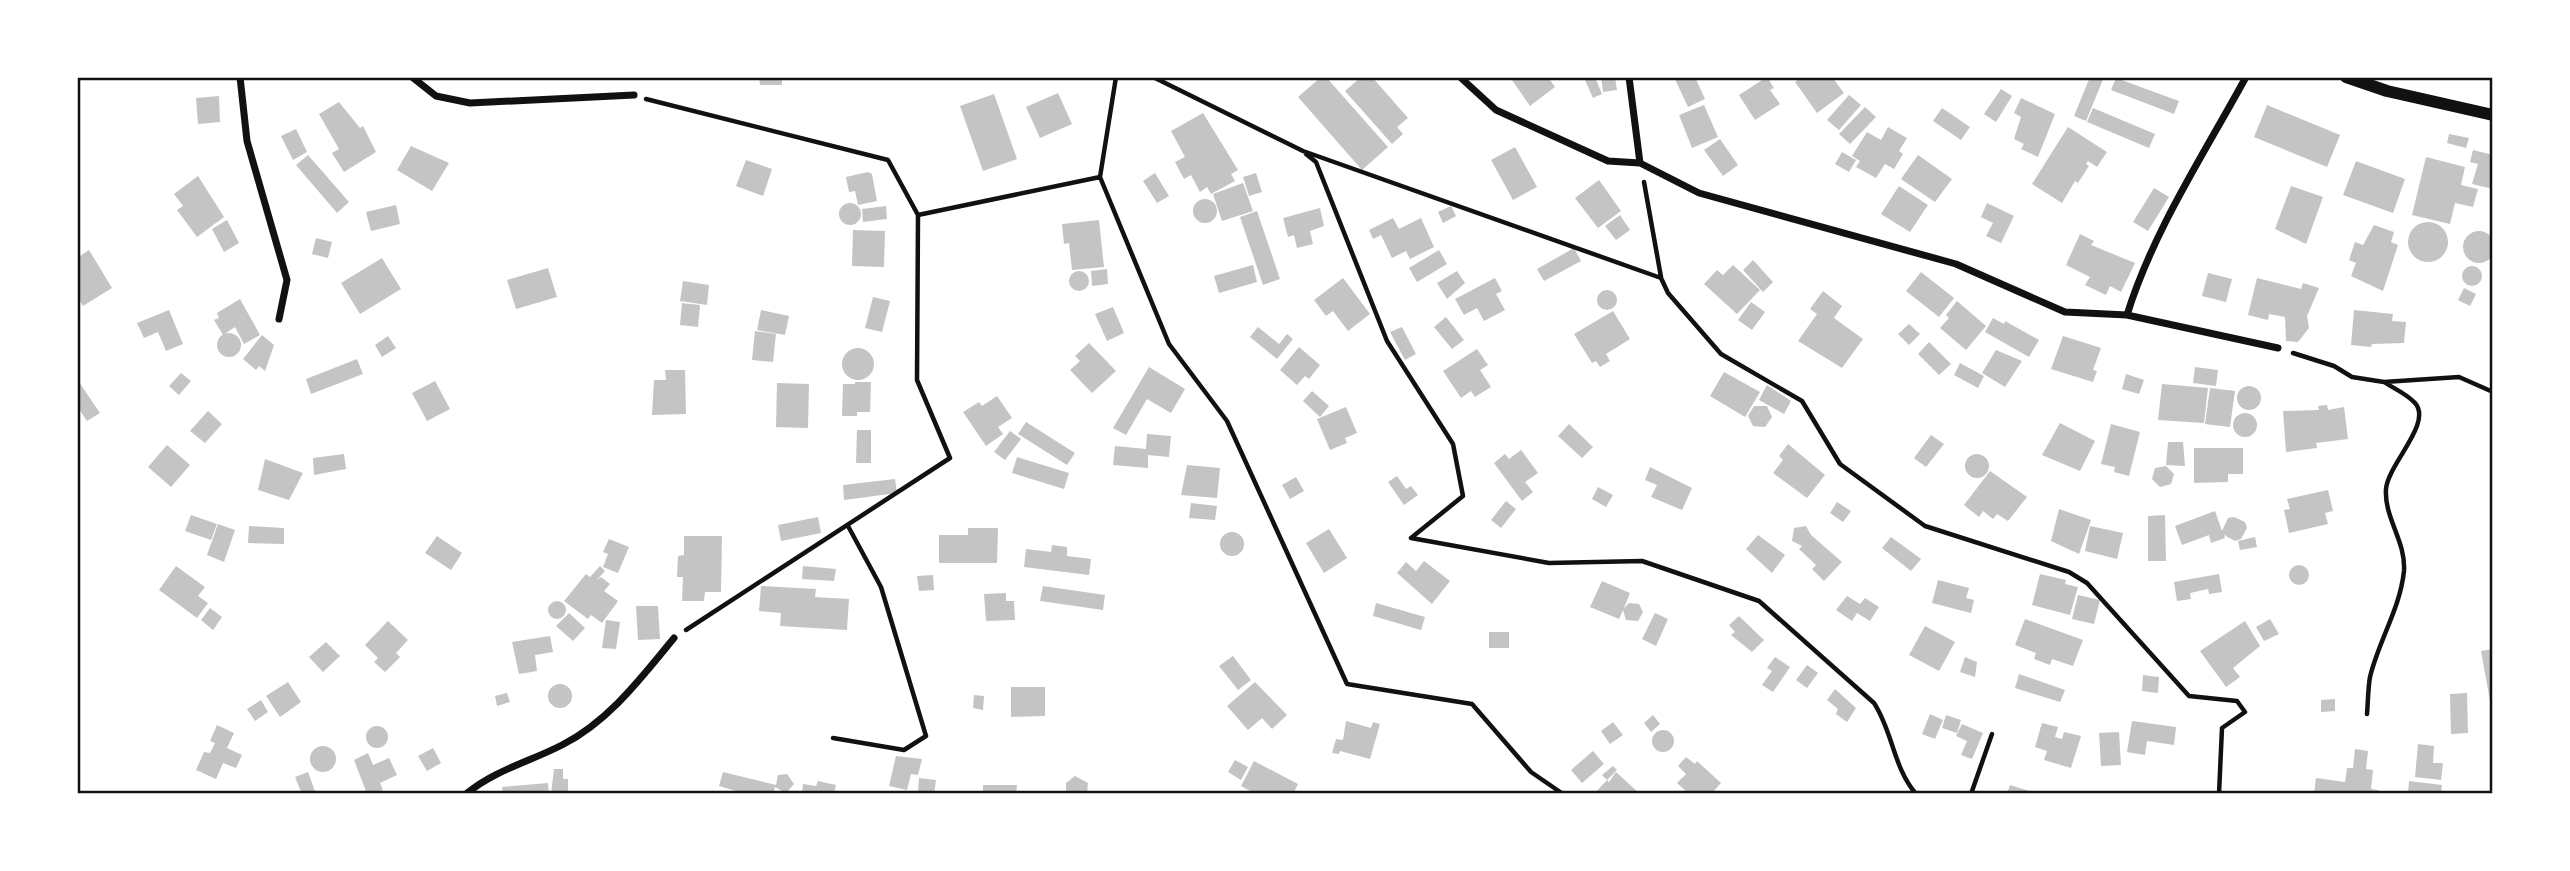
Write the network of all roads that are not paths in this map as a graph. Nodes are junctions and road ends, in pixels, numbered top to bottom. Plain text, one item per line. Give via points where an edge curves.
1 (240, 77) edge
2 (412, 77) edge
3 (1460, 77) edge
4 (1629, 77) edge
5 (2246, 77) edge
6 (2346, 77) edge
7 (634, 95) road end
8 (2493, 115) edge
9 (1640, 163) junction
10 (2127, 315) junction
11 (279, 319) dead end
12 (2278, 348) road end
13 (674, 638) road end
14 (466, 794) edge

1 - 11 street via 247,141 287,280
2 - 7 street via 436,96 470,103
3 - 9 street via 1496,110 1608,161
4 - 9 street
5 - 10 street via 2165,226 2136,285
6 - 8 street
9 - 10 street via 1699,193 1956,264 2065,312
10 - 12 street
13 - 14 street via 627,695 582,733 510,766

